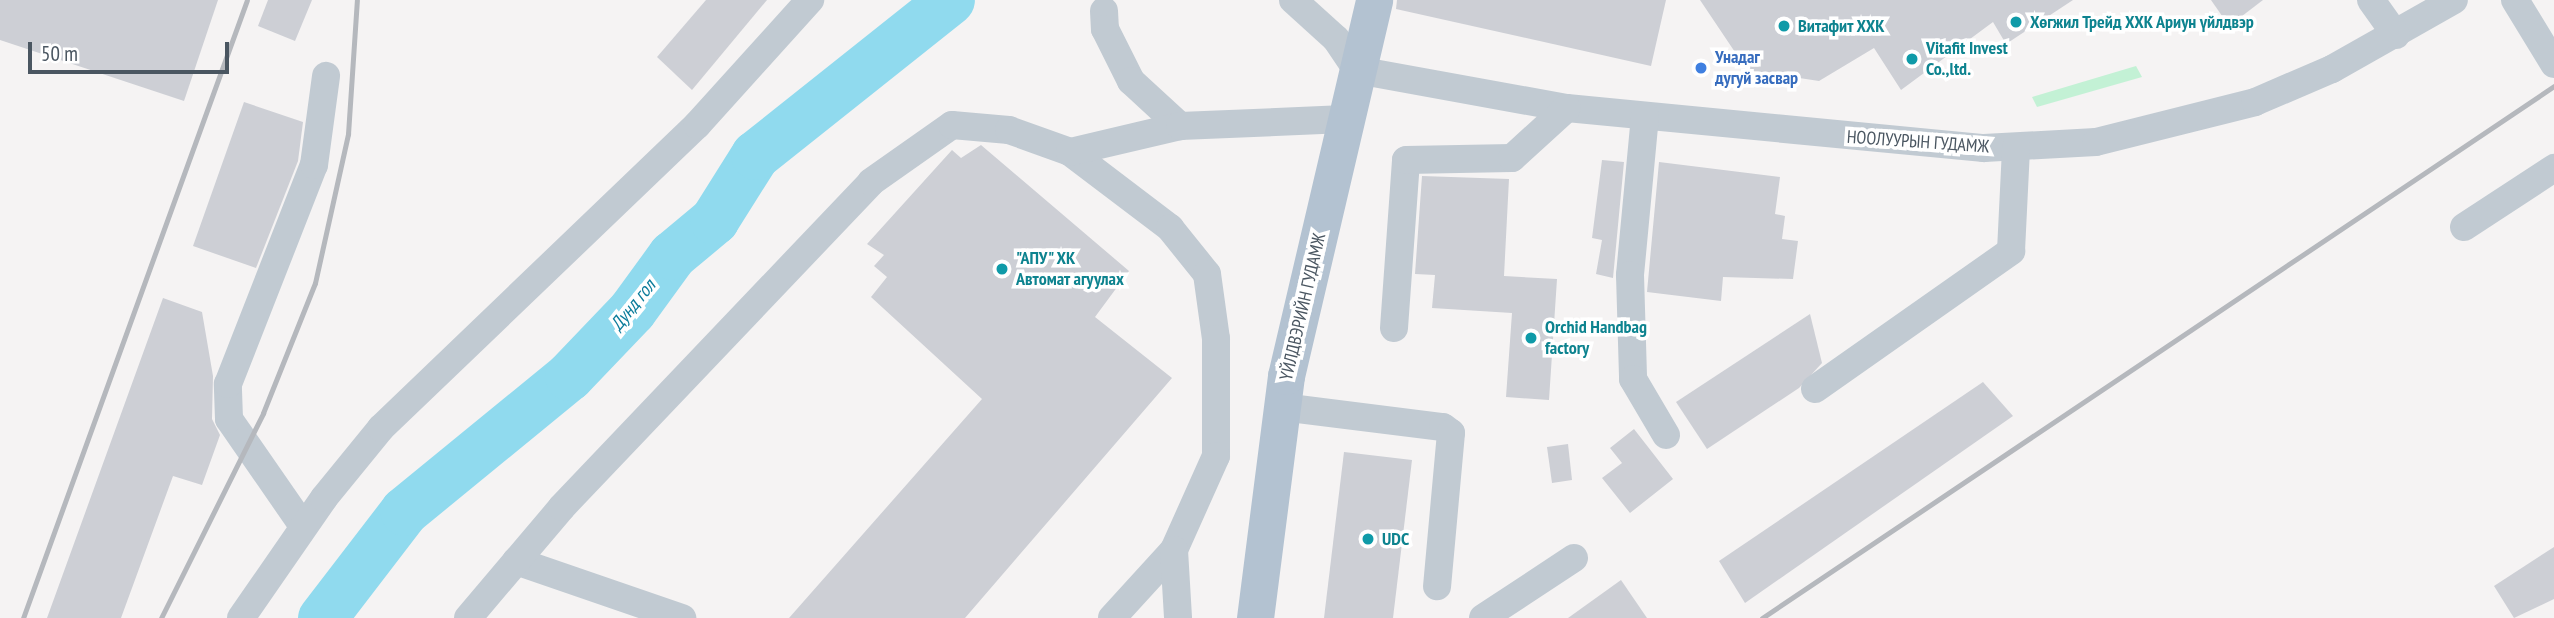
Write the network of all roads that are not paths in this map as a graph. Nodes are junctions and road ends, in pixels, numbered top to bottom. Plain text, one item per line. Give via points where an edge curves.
1 (810, 0) edge
2 (1293, 0) edge
3 (1374, 0) edge
4 (2371, 0) edge
5 (2454, 0) edge
6 (2515, 0) edge
7 (1104, 11) dead end
8 (2396, 35) junction
9 (2554, 64) edge
10 (1357, 70) junction
11 (326, 76) dead end
12 (1567, 108) junction
13 (1645, 116) junction
14 (1345, 119) junction
15 (1180, 126) junction
16 (2016, 147) junction
17 (1070, 152) junction
18 (2554, 168) edge
19 (2464, 227) dead end
20 (1394, 328) dead end
21 (1815, 389) dead end
22 (1282, 407) junction
23 (1666, 435) dead end
24 (303, 526) junction
25 (1174, 550) junction
26 (1574, 558) dead end
27 (516, 561) junction
28 (1437, 586) dead end
29 (242, 618) edge
30 (468, 618) edge
31 (682, 618) edge
32 (1112, 618) edge
33 (1178, 618) edge
34 (1255, 618) edge
35 (1483, 618) edge

1 - 24 street via 697,125 381,428
2 - 10 street via 1330,33
3 - 10 main road, YЙЛДВЭРИЙН ГУДАМЖ
4 - 8 street
5 - 8 street, НООЛУУРЫН ГУДАМЖ
6 - 9 street
7 - 15 street via 1105,29 1131,81
8 - 16 street, НООЛУУРЫН ГУДАМЖ via 2255,102 2178,126 2096,142
10 - 12 street, НООЛУУРЫН ГУДАМЖ
10 - 14 main road, YЙЛДВЭРИЙН ГУДАМЖ
11 - 24 street via 314,165 228,384 229,419
12 - 13 street, НООЛУУРЫН ГУДАМЖ
12 - 20 street via 1512,158 1406,160
13 - 16 street, НООЛУУРЫН ГУДАМЖ via 1873,142
13 - 23 street via 1630,275 1633,379
14 - 15 street
14 - 22 main road, YЙЛДВЭРИЙН ГУДАМЖ
15 - 17 street
16 - 21 street via 2011,251
17 - 25 street via 1170,228 1207,274 1216,339 1216,456
17 - 27 street via 1009,130 952,125 871,183
18 - 19 street
22 - 28 street via 1443,427 1451,433
22 - 34 main road, YЙЛДВЭРИЙН ГУДАМЖ
24 - 29 street
25 - 32 street
25 - 33 street
26 - 35 street
27 - 30 street
27 - 31 street

